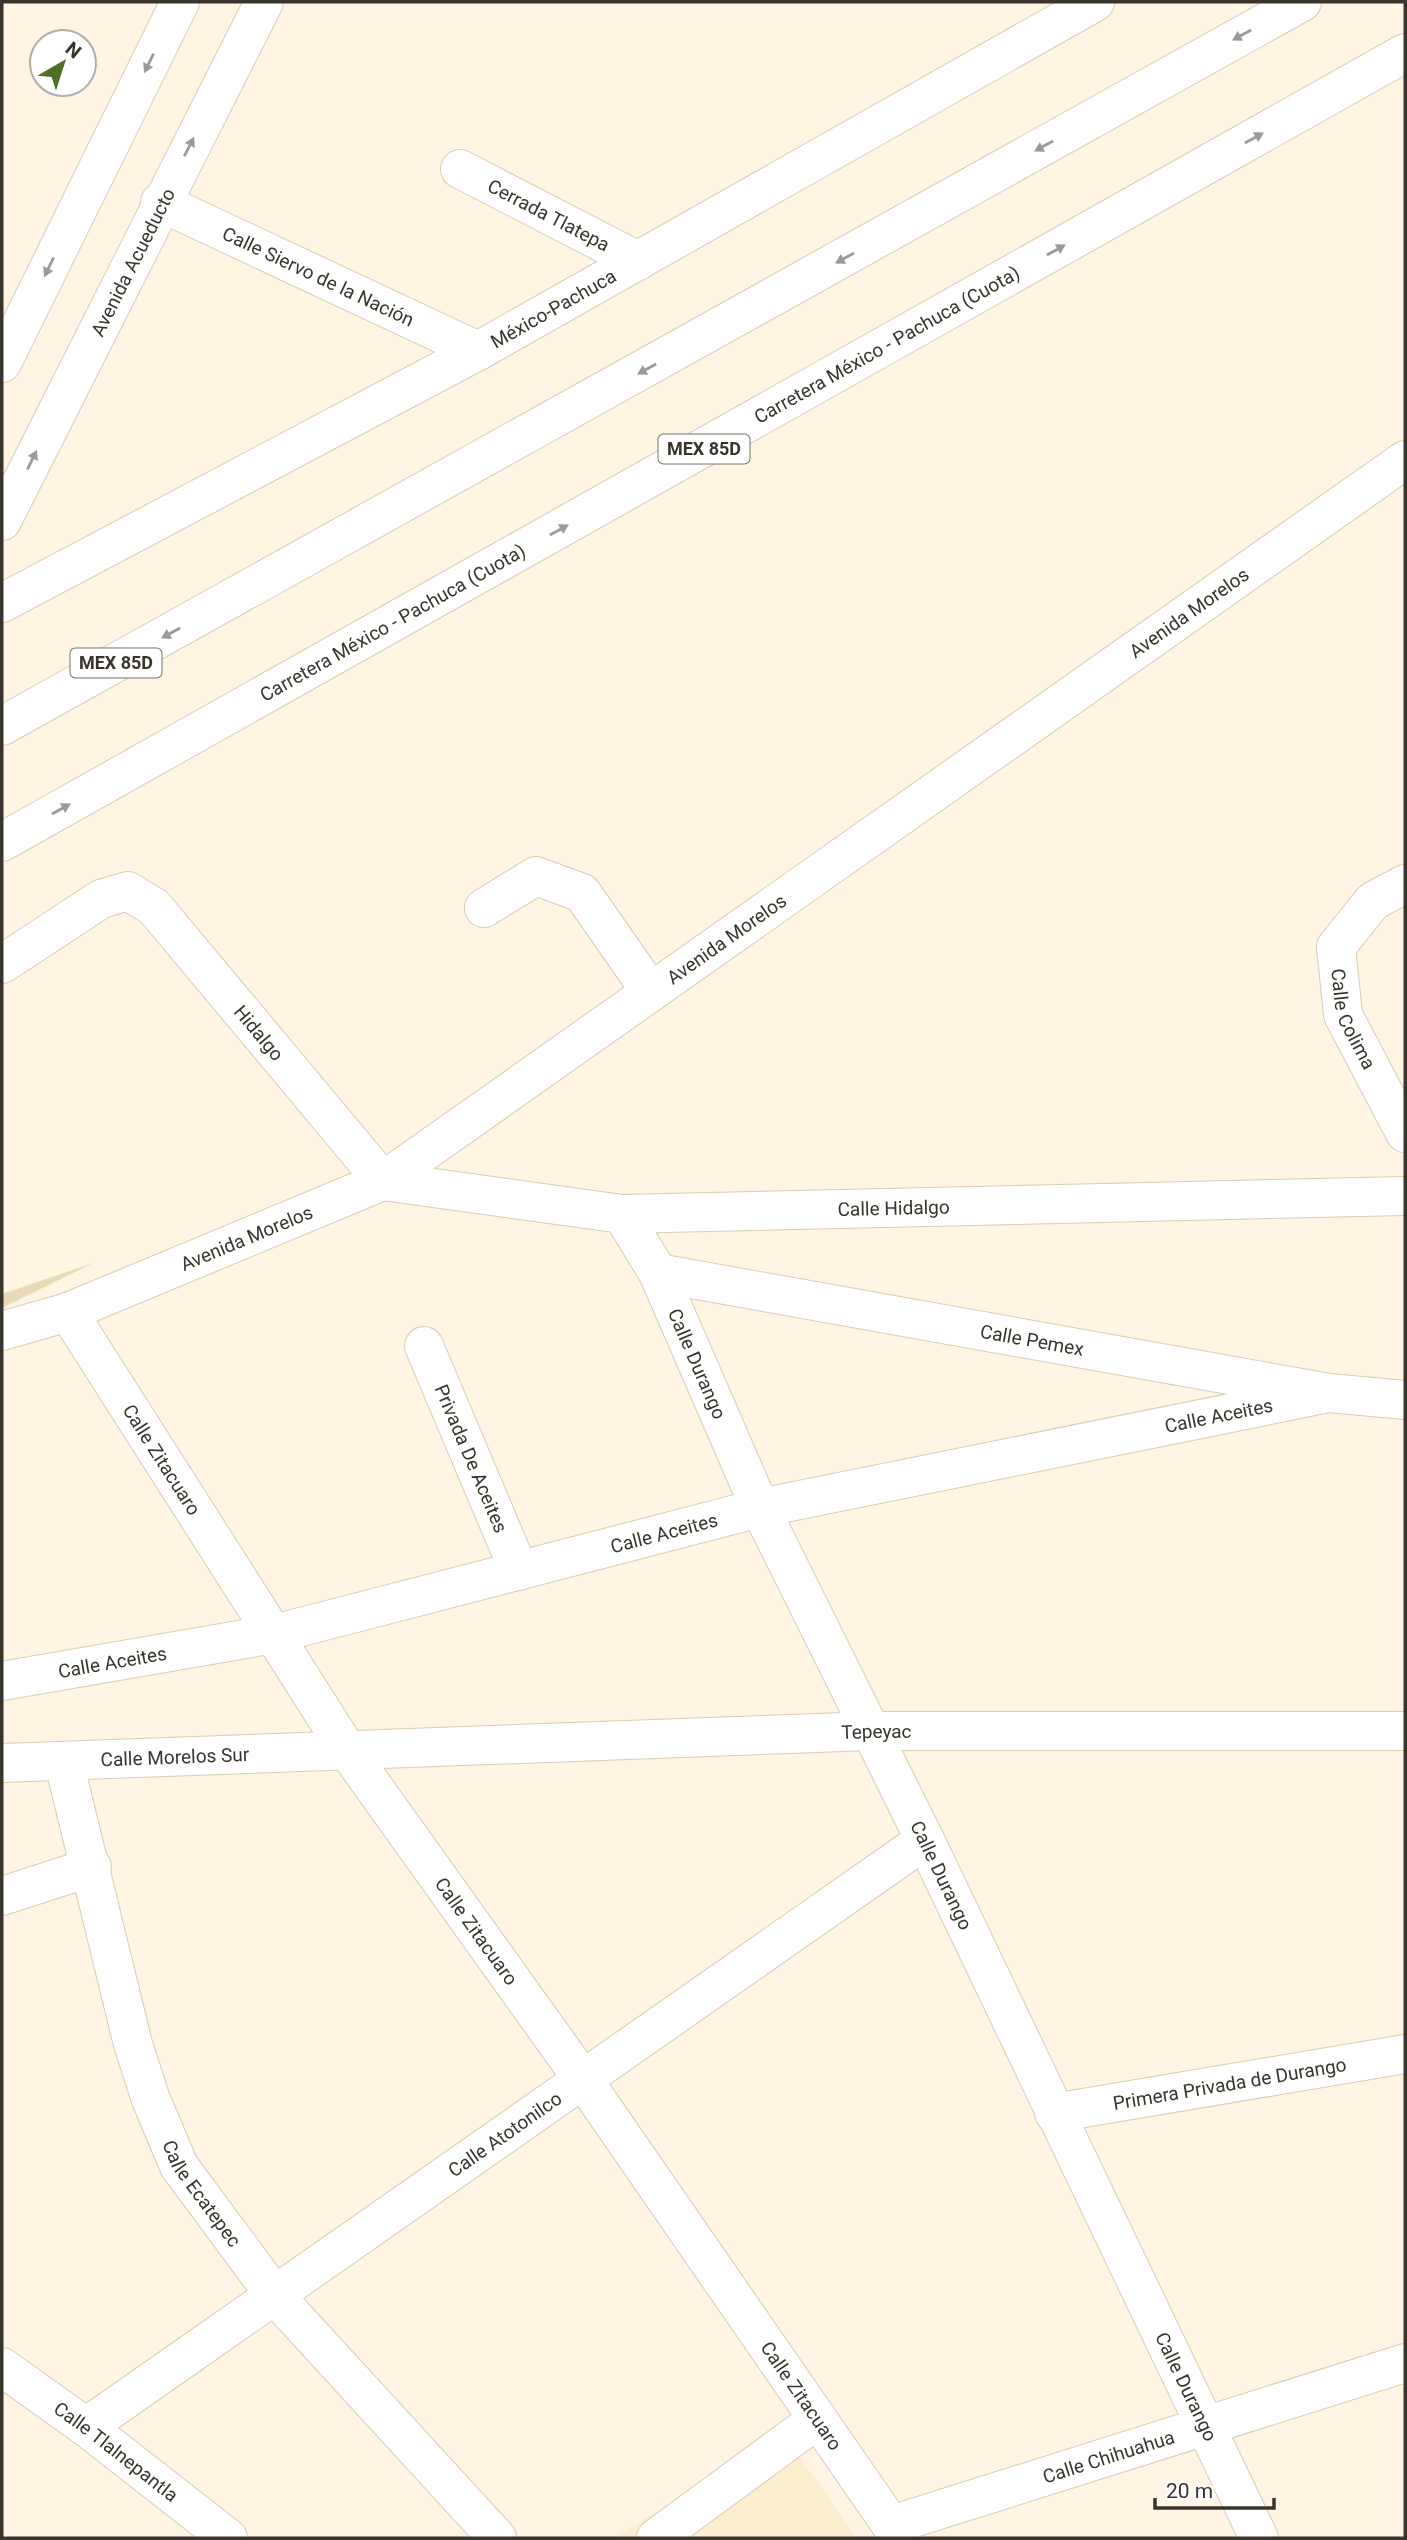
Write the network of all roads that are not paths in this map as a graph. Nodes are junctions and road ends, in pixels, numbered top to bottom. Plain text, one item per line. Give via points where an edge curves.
1 (180, 2) edge
2 (264, 2) edge
3 (1095, 2) edge
4 (1302, 2) edge
5 (1405, 53) edge
6 (460, 169) dead end
7 (160, 202) junction
8 (638, 261) junction
9 (478, 351) junction
10 (2, 363) edge
11 (1405, 460) edge
12 (2, 521) edge
13 (2, 603) edge
14 (2, 726) edge
15 (2, 842) edge
16 (1405, 884) edge
17 (484, 908) dead end
18 (2, 964) edge
19 (651, 992) junction
20 (1405, 1133) edge
21 (383, 1181) junction
22 (1405, 1196) edge
23 (622, 1214) junction
24 (658, 1273) junction
25 (68, 1312) junction
26 (2, 1331) edge
27 (424, 1346) dead end
28 (1329, 1393) junction
29 (1405, 1400) edge
30 (760, 1508) junction
31 (519, 1571) junction
32 (274, 1634) junction
33 (2, 1681) edge
34 (871, 1731) junction
35 (1405, 1731) edge
36 (348, 1750) junction
37 (2, 1763) edge
38 (64, 1763) junction
39 (925, 1840) junction
40 (92, 1867) junction
41 (2, 1896) edge
42 (1405, 2054) edge
43 (584, 2081) junction
44 (1054, 2113) junction
45 (276, 2297) junction
46 (1405, 2363) edge
47 (2, 2367) edge
48 (818, 2419) junction
49 (86, 2427) junction
50 (1205, 2428) junction
51 (896, 2531) edge
52 (229, 2538) edge
53 (497, 2538) edge
54 (656, 2538) edge
55 (1259, 2538) edge

1 -> 10 main road
7 -> 2 main road, Avenida Acueducto
3 - 8 main road, México-Pachuca
4 -> 14 main road, MEX 85D
15 -> 5 main road, Carretera México - Pachuca (Cuota) / MEX 85D
6 - 8 main road, Cerrada Tlatepa
7 - 9 main road, Calle Siervo de la Nación
12 -> 7 main road, Avenida Acueducto
8 - 9 main road, México-Pachuca
9 - 13 main road, México-Pachuca
11 - 19 main road, Avenida Morelos
16 - 20 main road, Calle Colima via 1373,901 1336,947 1343,1015
17 - 19 main road via 536,876 582,893
18 - 21 main road, Hidalgo via 101,899 128,891 154,907
19 - 21 main road, Avenida Morelos
21 - 23 main road, Calle Hidalgo
21 - 25 main road, Avenida Morelos
22 - 23 main road, Calle Hidalgo
23 - 24 main road, Calle Durango
24 - 28 main road, Calle Pemex
24 - 30 main road, Calle Durango
25 - 26 main road, Avenida Morelos
25 - 32 main road, Calle Zitacuaro
27 - 31 main road, Privada De Aceites
28 - 29 main road, Calle Pemex
28 - 30 main road, Calle Aceites
30 - 31 main road, Calle Aceites
30 - 34 main road, Calle Durango
31 - 32 main road, Calle Aceites
32 - 33 main road, Calle Aceites
32 - 36 main road, Calle Zitacuaro
34 - 35 main road, Tepeyac
34 - 36 main road, Tepeyac
34 - 39 main road, Calle Durango
36 - 38 main road, Calle Morelos Sur
36 - 43 main road, Calle Zitacuaro
37 - 38 main road, Calle Morelos Sur
38 - 40 main road, Calle Ecatepec
39 - 43 main road, Calle Atotonilco
39 - 44 main road, Calle Durango
40 - 41 main road
40 - 45 main road, Calle Ecatepec via 133,2044 164,2136 178,2166
42 - 44 main road, Primera Privada de Durango
43 - 45 main road, Calle Atotonilco
43 - 48 main road, Calle Zitacuaro
44 - 50 main road, Calle Durango
45 - 49 main road, Calle Atotonilco
45 - 53 main road, Calle Ecatepec
46 - 50 main road, Calle Chihuahua
47 - 49 main road, Calle Tlalnepantla
48 - 51 main road, Calle Zitacuaro
48 - 54 main road
49 - 52 main road, Calle Tlalnepantla
50 - 51 main road, Calle Chihuahua
50 - 55 main road, Calle Durango

